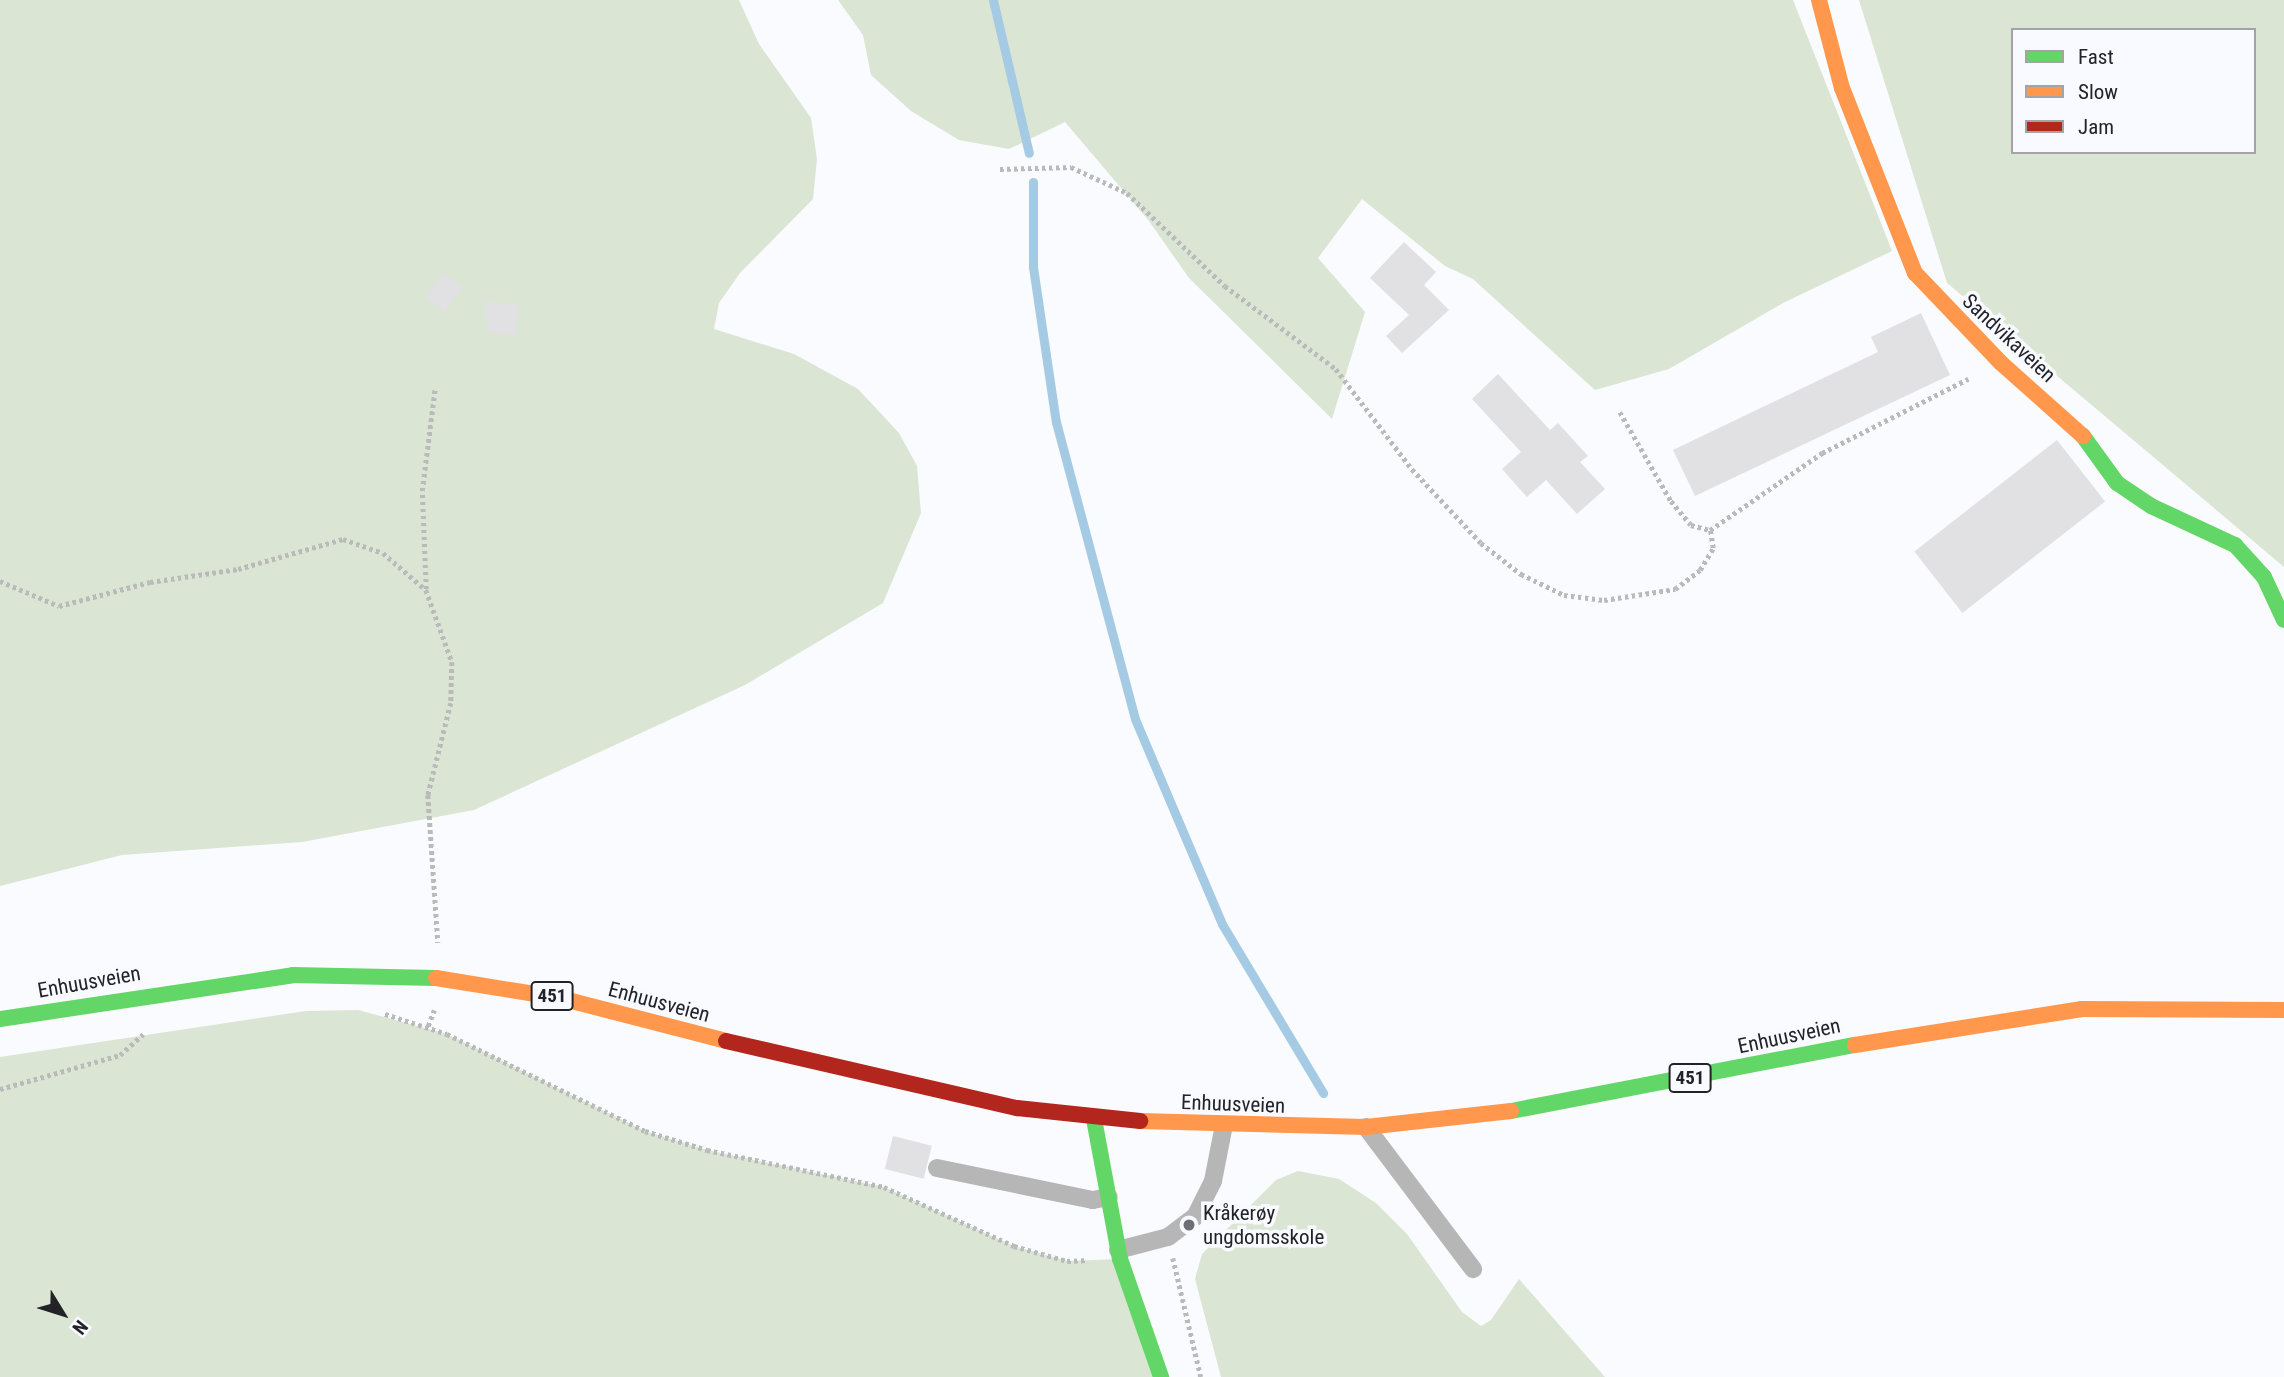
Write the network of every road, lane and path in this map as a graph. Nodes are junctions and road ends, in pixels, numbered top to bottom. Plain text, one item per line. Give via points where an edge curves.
1 (1819, 0) edge
2 (1000, 169) dead end
3 (2001, 363) junction
4 (435, 388) dead end
5 (1620, 412) dead end
6 (1710, 530) junction
7 (0, 581) edge
8 (426, 590) junction
9 (2284, 620) edge
10 (441, 978) junction
11 (2284, 1010) edge
12 (381, 1013) dead end
13 (0, 1019) edge
14 (428, 1026) junction
15 (156, 1032) dead end
16 (143, 1034) junction
17 (130, 1036) dead end
18 (0, 1089) edge
19 (1094, 1119) junction
20 (1224, 1125) junction
21 (1366, 1127) junction
22 (937, 1168) dead end
23 (1109, 1197) junction
24 (1168, 1237) junction
25 (1119, 1254) junction
26 (1473, 1269) dead end
27 (1161, 1377) edge
28 (1201, 1377) edge

1 - 3 main road, Sandvikaveien via 1842,88 1915,273
2 - 6 path via 1071,167 1127,193 1175,233 1225,286 1336,369 1412,469 1481,543 1521,574 1564,595 1604,600 1675,589 1700,570 1713,548
3 - 6 path via 1822,453
3 - 9 main road, Sandvikaveien via 2076,427 2117,483 2151,506 2235,545 2264,577
4 - 8 path via 422,491
5 - 6 path via 1671,501 1690,525
7 - 8 path via 58,606 150,582 238,569 342,539 383,553
8 - 10 path via 452,662 451,703 428,794
10 - 13 main road, Enhuusveien / 451 via 293,975
10 - 14 path
10 - 19 main road, Enhuusveien / 451 via 560,998 883,1081
11 - 21 main road, Enhuusveien / 451 via 2144,1006 2017,1017 1588,1099
12 - 14 path
14 - 25 path via 645,1131 707,1150 884,1187 1014,1246 1067,1261
15 - 16 path
16 - 17 path
16 - 18 path via 120,1055
19 - 20 main road, Enhuusveien / 451
19 - 23 main road
20 - 21 main road, Enhuusveien / 451
20 - 24 lane via 1205,1204
21 - 26 lane
22 - 23 lane via 1093,1200
23 - 25 main road
24 - 25 lane
24 - 28 path
25 - 27 main road

